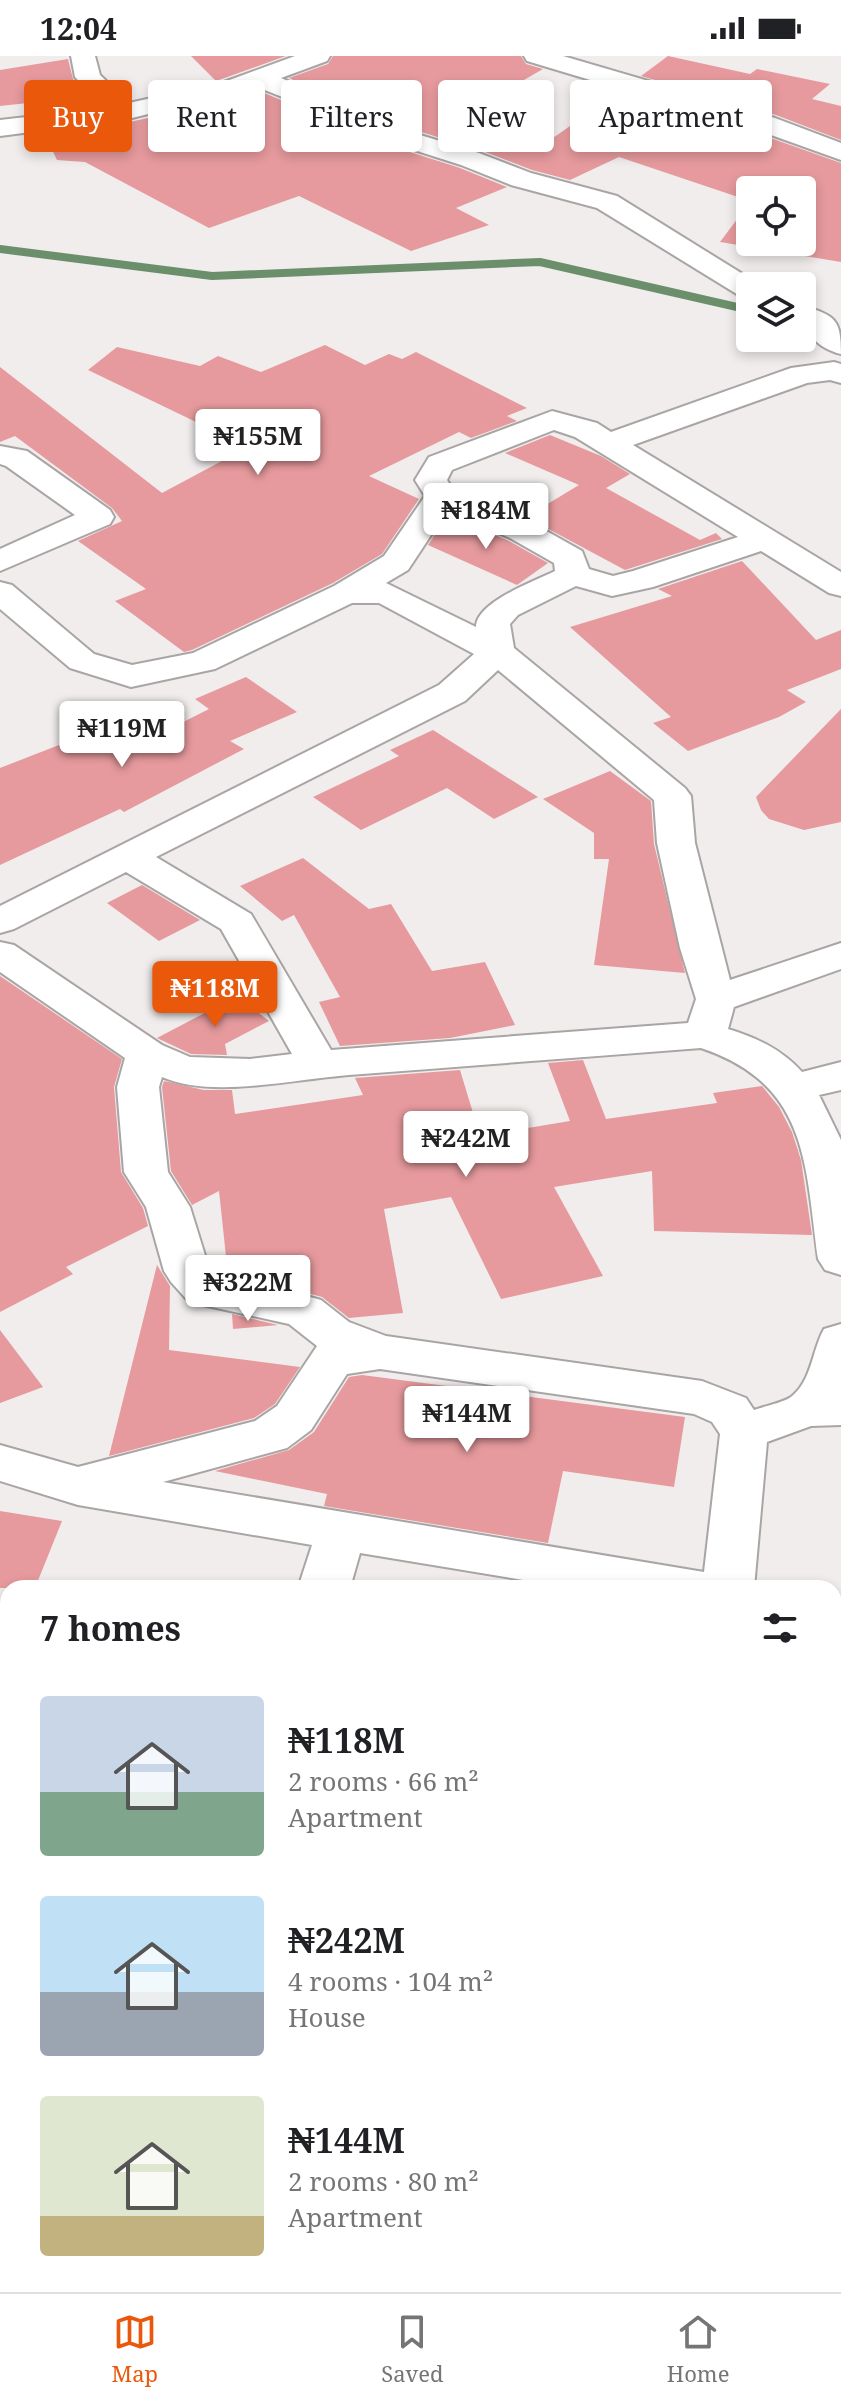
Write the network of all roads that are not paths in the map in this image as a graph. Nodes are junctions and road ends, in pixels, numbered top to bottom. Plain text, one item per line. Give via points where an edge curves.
1 (83, 56) edge
2 (318, 56) edge
3 (536, 56) edge
4 (260, 79) junction
5 (91, 80) edge
6 (132, 110) edge
7 (24, 125) edge
8 (0, 128) edge
9 (841, 152) edge
10 (736, 281) edge
11 (816, 321) edge
12 (841, 345) edge
13 (841, 355) edge
14 (802, 374) junction
15 (841, 374) edge
16 (607, 444) junction
17 (0, 455) edge
18 (441, 496) junction
19 (762, 540) junction
20 (0, 561) edge
21 (573, 575) junction
22 (841, 586) edge
23 (0, 592) edge
24 (346, 593) junction
25 (497, 652) junction
26 (126, 856) junction
27 (0, 921) edge
28 (0, 954) edge
29 (841, 955) edge
30 (710, 1017) junction
31 (147, 1054) junction
32 (319, 1064) junction
33 (841, 1076) edge
34 (795, 1087) junction
35 (832, 1140) edge
36 (841, 1259) edge
37 (841, 1341) edge
38 (380, 1352) junction
39 (825, 1408) edge
40 (744, 1432) junction
41 (0, 1463) edge
42 (78, 1486) junction
43 (341, 1531) junction
44 (326, 1580) edge
45 (644, 1580) edge
46 (729, 1580) edge

1 - 5 street
2 - 4 street
3 - 9 street via 752,119
4 - 6 street
4 - 10 street via 304,97 323,113 607,202
7 - 8 street
11 - 12 street
13 - 14 street
14 - 15 street
14 - 16 street
16 - 18 street via 586,430 552,420 440,464 431,480
16 - 19 street
17 - 20 street via 16,458 98,517
18 - 21 street via 570,558
18 - 24 street via 396,563
19 - 21 street via 612,586
19 - 22 street
21 - 25 street via 506,608 492,622
23 - 24 street via 82,661 131,676 203,662
24 - 25 street via 385,593
25 - 26 street via 452,693
25 - 30 street via 672,796
26 - 27 street
26 - 32 street via 237,922
28 - 31 street
29 - 30 street
30 - 32 street
30 - 34 street
31 - 32 street via 183,1070 250,1073
31 - 38 street via 138,1087 146,1172 168,1207 187,1271 205,1291 305,1312 332,1334
33 - 34 street
34 - 35 street
35 - 36 street
37 - 39 street
38 - 40 street via 702,1398 729,1410
38 - 42 street via 334,1357 294,1418 270,1435
39 - 40 street
40 - 46 street
41 - 42 street
42 - 43 street
43 - 44 street
43 - 45 street

